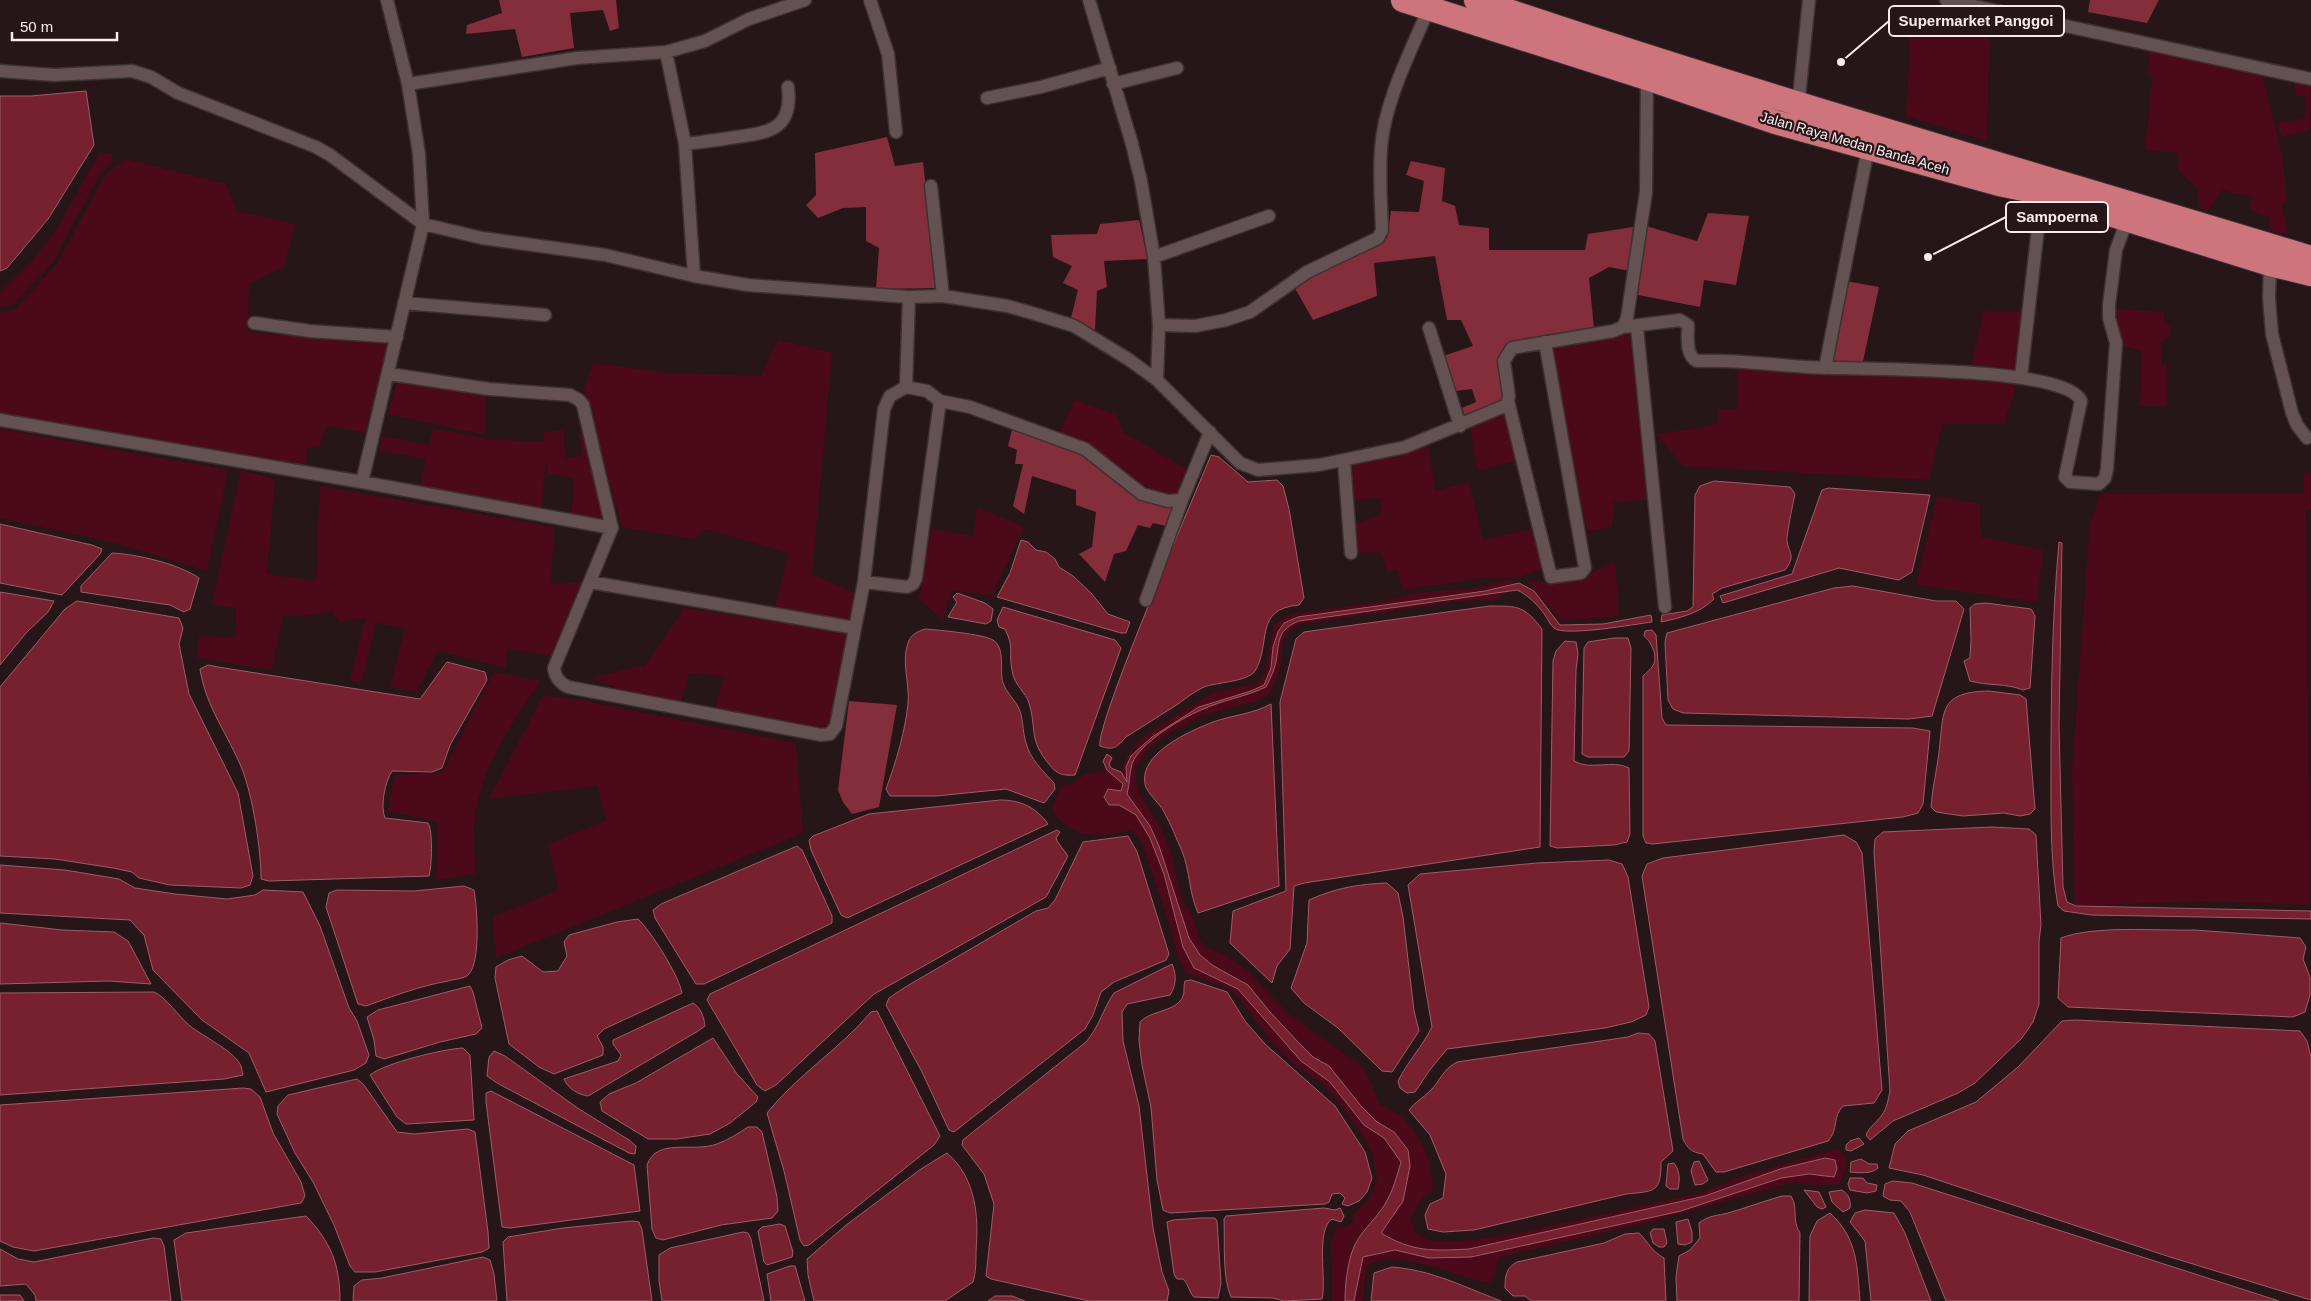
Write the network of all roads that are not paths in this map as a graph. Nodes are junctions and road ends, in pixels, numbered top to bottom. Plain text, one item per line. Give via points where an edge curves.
1 (387, 0) edge
2 (805, 0) edge
3 (870, 0) edge
4 (1089, 0) edge
5 (1403, 0) edge
6 (1476, 0) edge
7 (1809, 0) edge
8 (1946, 0) edge
9 (1429, 8) junction
10 (666, 52) junction
11 (1110, 68) junction
12 (1177, 68) dead end
13 (0, 71) edge
14 (1646, 78) junction
15 (2311, 79) edge
16 (408, 84) junction
17 (1113, 84) junction
18 (788, 87) dead end
19 (987, 98) dead end
20 (1797, 116) junction
21 (896, 132) dead end
22 (685, 144) junction
23 (1868, 149) junction
24 (931, 186) dead end
25 (2042, 193) junction
26 (1269, 216) dead end
27 (2127, 220) junction
28 (423, 224) junction
29 (1154, 257) junction
30 (2311, 258) edge
31 (2270, 264) junction
32 (2311, 274) edge
33 (694, 276) junction
34 (943, 296) junction
35 (909, 297) junction
36 (404, 303) junction
37 (545, 315) dead end
38 (254, 322) dead end
39 (1159, 326) junction
40 (1623, 327) junction
41 (1637, 327) junction
42 (1429, 328) dead end
43 (397, 337) junction
44 (1545, 342) junction
45 (1825, 368) junction
46 (389, 374) junction
47 (2021, 377) junction
48 (1157, 380) junction
49 (906, 387) junction
50 (940, 401) junction
51 (1508, 401) junction
52 (0, 420) edge
53 (1460, 426) junction
54 (1210, 432) junction
55 (2307, 438) dead end
56 (1344, 461) junction
57 (362, 482) junction
58 (1182, 500) junction
59 (612, 528) junction
60 (1351, 553) dead end
61 (590, 582) junction
62 (864, 582) junction
63 (1146, 600) dead end
64 (1665, 607) dead end
65 (856, 628) junction

1 - 16 street
2 - 10 street via 750,19 705,41
3 - 21 street via 888,54
4 - 11 street
5 - 9 highway, Jalan Raya Medan Banda Aceh
6 - 20 highway, Jalan Raya Medan Banda Aceh
7 - 20 street
8 - 15 street
9 - 14 highway, Jalan Raya Medan Banda Aceh
9 - 39 street via 1398,83 1383,134 1382,230 1378,238 1307,272 1250,312 1195,326
10 - 16 street via 577,58
10 - 22 street
11 - 17 street
11 - 19 street
12 - 17 street
13 - 28 street via 54,75 132,71 150,77 178,93 316,147
14 - 20 highway, Jalan Raya Medan Banda Aceh
14 - 40 street via 1646,192
16 - 28 street via 419,154
17 - 29 street via 1132,144
18 - 22 street via 790,104 787,113 772,130
20 - 23 highway, Jalan Raya Medan Banda Aceh
20 - 30 highway, Jalan Raya Medan Banda Aceh via 2007,165
22 - 33 street
23 - 25 highway, Jalan Raya Medan Banda Aceh
23 - 45 street
24 - 34 street
25 - 27 highway, Jalan Raya Medan Banda Aceh
25 - 47 street
26 - 29 street
27 - 31 highway, Jalan Raya Medan Banda Aceh
27 - 47 street via 2116,250 2109,305 2116,343 2112,421 2103,482 2070,482 2065,477 2082,400 2080,396 2074,391
28 - 33 street via 482,238 605,255
28 - 36 street
29 - 39 street
31 - 32 highway, Jalan Raya Medan Banda Aceh
31 - 55 street via 2272,334 2292,413
33 - 35 street via 748,285
34 - 35 street
34 - 48 street via 1008,306 1074,326
35 - 49 street
36 - 37 street
36 - 43 street
38 - 43 street via 310,332
39 - 48 street
40 - 41 street
40 - 44 street
41 - 45 street via 1670,320 1686,323 1690,353 1697,361 1740,360
41 - 64 street
42 - 53 street
43 - 46 street
44 - 51 street via 1516,346 1507,353 1504,361
44 - 51 street via 1585,568 1582,573 1551,577
45 - 47 street via 1950,371
46 - 57 street
46 - 59 street via 489,389 570,395 579,400
48 - 54 street
49 - 50 street via 927,391
49 - 62 street via 890,396 884,410
50 - 58 street via 970,407 1067,442 1097,458 1142,494
50 - 62 street via 916,578 907,587
51 - 53 street via 1507,405
52 - 57 street
53 - 56 street via 1405,448
54 - 56 street via 1240,463 1258,470
54 - 58 street
56 - 60 street
57 - 59 street
58 - 63 street
59 - 61 street
61 - 65 street
61 - 65 street via 554,668 561,684 821,735 830,734 836,726
62 - 65 street

